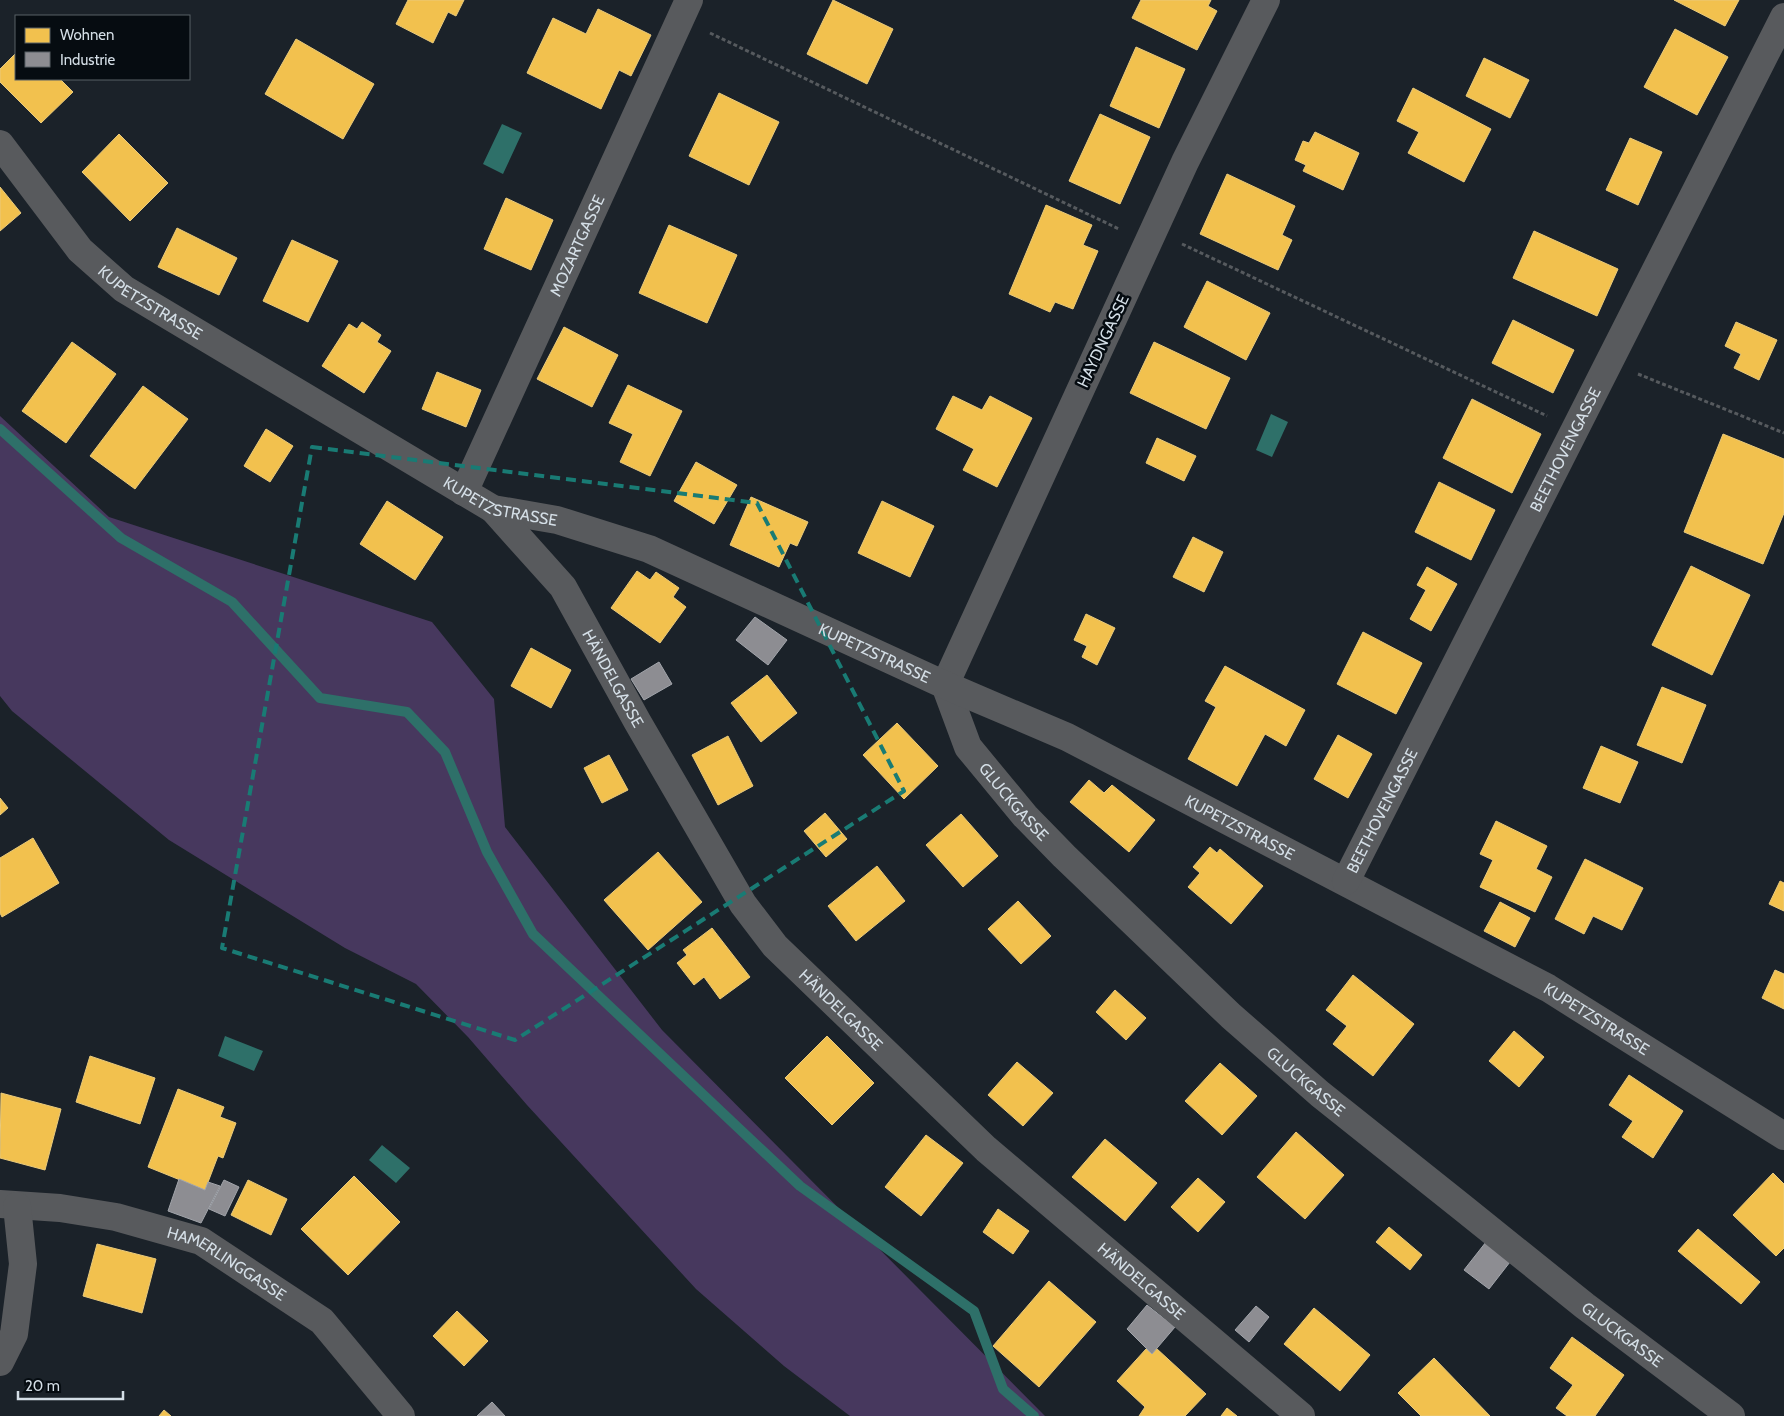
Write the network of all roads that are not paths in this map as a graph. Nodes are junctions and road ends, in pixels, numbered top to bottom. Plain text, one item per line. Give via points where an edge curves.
1 (1266, 0) edge
2 (684, 9) edge
3 (1784, 17) edge
4 (0, 144) edge
5 (464, 492) junction
6 (493, 509) junction
7 (945, 685) junction
8 (1346, 881) junction
9 (1784, 1136) edge
10 (9, 1205) edge
11 (0, 1362) edge
12 (401, 1416) edge
13 (1301, 1416) edge
14 (1731, 1416) edge

1 - 7 street, HAYDNGASSE via 1185,162
2 - 5 street, MOZARTGASSE
3 - 8 street, BEETHOVENGASSE
4 - 5 street, KUPETZSTRASSE via 80,250 124,289
5 - 6 street, KUPETZSTRASSE
6 - 7 street, KUPETZSTRASSE via 557,520 649,550
6 - 13 street, HÄNDELGASSE via 563,587 743,904 775,946 986,1149
7 - 8 street, KUPETZSTRASSE via 1067,737
7 - 14 street, GLUCKGASSE via 968,747 1025,816 1231,1016 1320,1094 1585,1306
8 - 9 street, KUPETZSTRASSE via 1548,988
10 - 11 street via 23,1264 14,1334
10 - 12 street, HAMERLINGGASSE via 60,1208 116,1217 201,1241 322,1321

